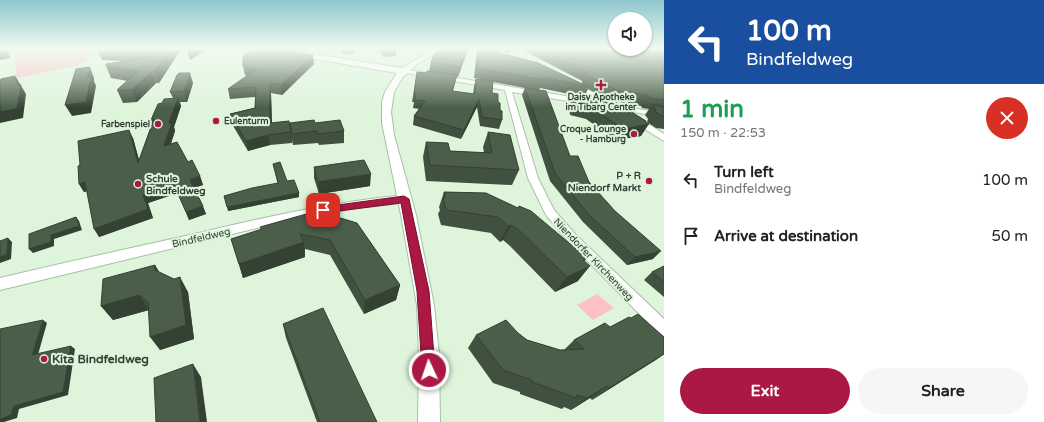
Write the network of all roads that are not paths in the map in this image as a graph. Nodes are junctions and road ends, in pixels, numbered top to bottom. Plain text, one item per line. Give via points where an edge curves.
1 (389, 69) edge
2 (406, 69) edge
3 (403, 71) junction
4 (566, 82) edge
5 (508, 88) junction
6 (603, 100) junction
7 (617, 108) junction
8 (664, 114) edge
9 (664, 138) edge
10 (404, 199) junction
11 (0, 284) edge
12 (664, 329) edge
13 (429, 422) edge

1 - 3 street
2 - 3 street
3 - 5 street
3 - 10 street via 394,83 388,99 386,121
4 - 6 street
5 - 6 street via 582,101
5 - 12 street, Niendorfer Kirchenweg via 532,178 550,212 573,239
6 - 7 street
7 - 8 street
7 - 9 street
10 - 11 street, Bindfeldweg via 283,218 81,263
10 - 13 street via 423,291

